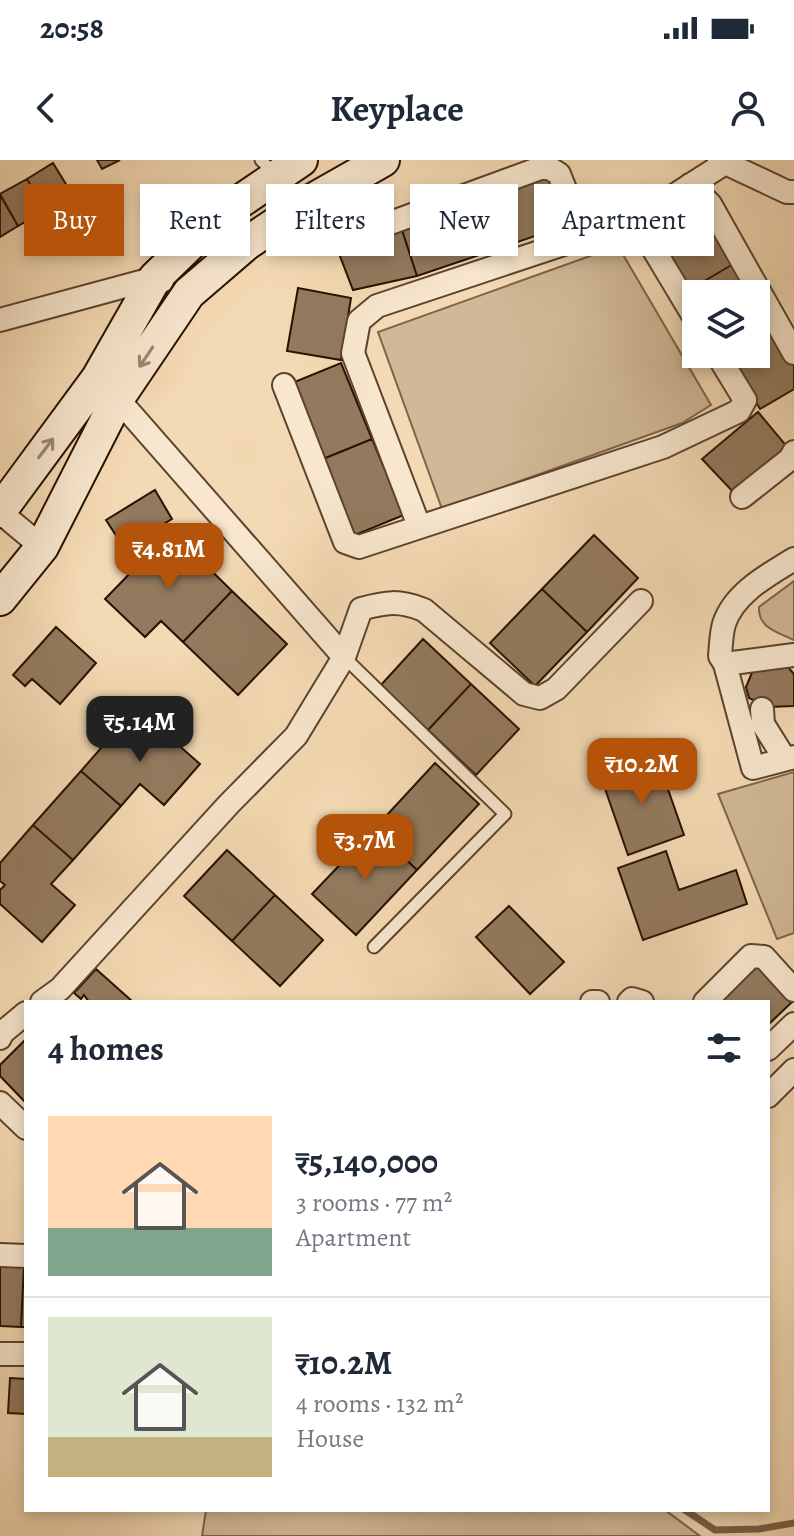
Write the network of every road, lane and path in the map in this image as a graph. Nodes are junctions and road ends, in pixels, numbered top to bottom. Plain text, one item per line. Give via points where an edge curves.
1 (383, 160) edge
2 (722, 161) edge
3 (279, 166) edge
4 (291, 184) edge
5 (341, 184) edge
6 (563, 184) edge
7 (691, 184) edge
8 (792, 198) edge
9 (714, 211) edge
10 (394, 222) edge
11 (266, 231) edge
12 (534, 254) edge
13 (658, 256) edge
14 (155, 278) junction
15 (189, 293) junction
16 (682, 297) edge
17 (0, 320) edge
18 (794, 353) edge
19 (726, 368) edge
20 (284, 385) dead end
21 (108, 388) junction
22 (794, 452) edge
23 (742, 497) dead end
24 (0, 511) edge
25 (419, 526) junction
26 (42, 547) junction
27 (794, 559) edge
28 (0, 599) edge
29 (641, 601) dead end
30 (794, 655) edge
31 (344, 657) junction
32 (725, 664) junction
33 (762, 709) dead end
34 (790, 758) edge
35 (374, 947) dead end
36 (794, 990) edge
37 (45, 1000) edge
38 (707, 1000) edge
39 (24, 1015) edge
40 (794, 1024) edge
41 (1, 1035) edge
42 (770, 1047) edge
43 (794, 1070) edge
44 (770, 1094) edge
45 (0, 1103) edge
46 (24, 1126) edge
47 (0, 1255) edge
48 (24, 1256) edge
49 (0, 1354) edge
50 (24, 1354) edge

1 - 5 street
2 - 7 street
2 - 8 street
3 - 4 lane
3 - 14 street
6 - 10 street via 546,166
9 - 18 street
11 - 15 street
12 - 25 street via 377,306 359,321 353,353
13 - 16 street
14 - 15 street
14 - 17 street
14 - 21 street
15 -> 21 street
19 - 25 street via 745,400 739,411 663,447
20 - 25 street via 345,542 359,547
24 -> 21 street
21 - 26 street
21 - 31 street
22 - 23 street
24 - 26 street
26 - 28 street
27 - 32 street via 733,605 724,625 720,656
29 - 31 street via 556,689 540,698 524,694 424,610 404,602 361,609
30 - 32 street
31 - 35 lane via 505,814
31 - 37 street via 296,736
32 - 34 street via 753,768
33 - 34 street via 763,724
36 - 38 street via 764,957 751,956
39 - 41 street
40 - 42 street
43 - 44 street
45 - 46 street
47 - 48 street
49 - 50 street

